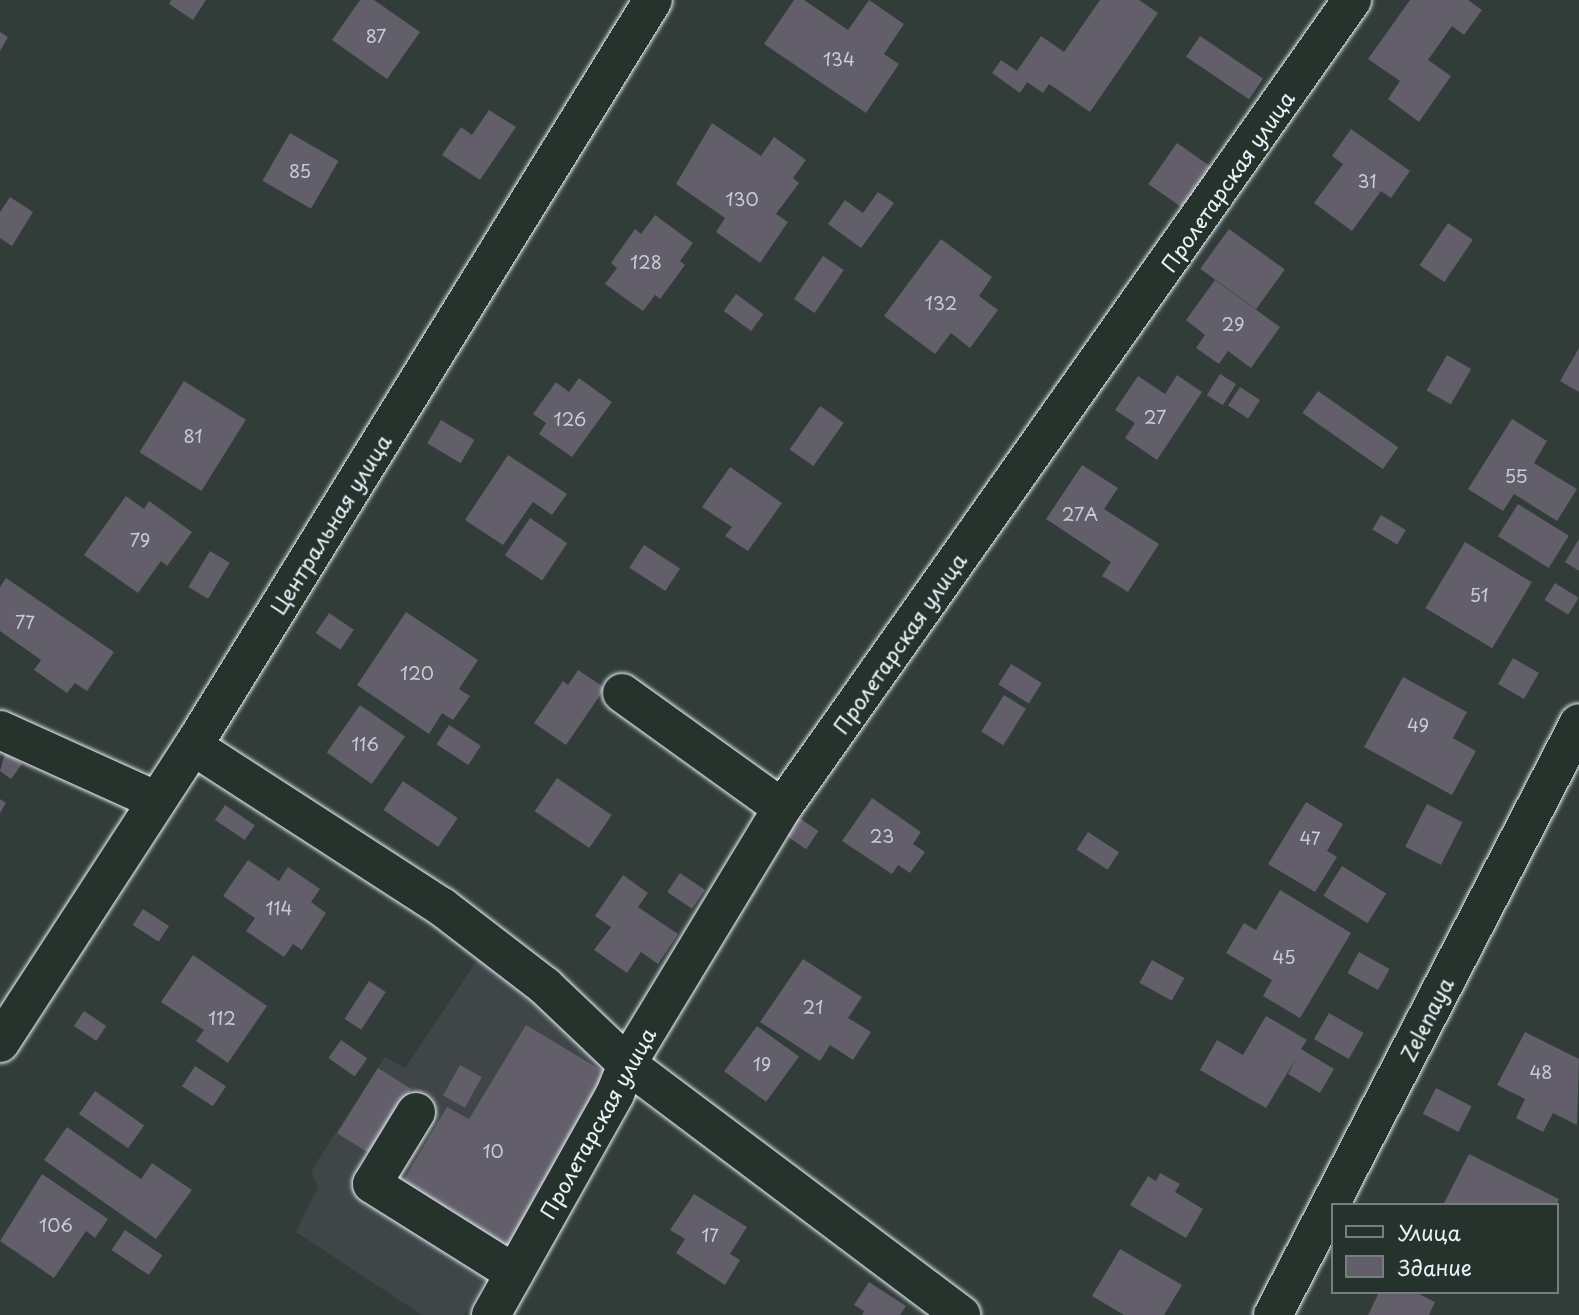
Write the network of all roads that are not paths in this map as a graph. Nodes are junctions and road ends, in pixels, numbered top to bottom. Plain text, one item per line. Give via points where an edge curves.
1 (653, 0) edge
2 (1352, 0) edge
3 (622, 693) dead end
4 (1579, 723) edge
5 (0, 730) edge
6 (193, 746) junction
7 (157, 801) junction
8 (782, 808) junction
9 (0, 1043) edge
10 (626, 1064) junction
11 (416, 1112) dead end
12 (1331, 1203) edge
13 (1330, 1205) edge
14 (514, 1273) junction
15 (491, 1315) edge
16 (961, 1315) edge
17 (1273, 1315) edge

1 - 6 street, Центральная улица
2 - 8 street, Пролетарская улица
3 - 8 street
4 - 12 street, Zelenaya
5 - 7 street
6 - 7 street, Центральная улица
6 - 10 street via 443,907 545,986
7 - 9 street, Центральная улица
8 - 10 street, Пролетарская улица
10 - 14 street, Пролетарская улица via 615,1094
10 - 16 street
11 - 14 street via 372,1184
13 - 17 street, Zelenaya
14 - 15 street, Пролетарская улица

